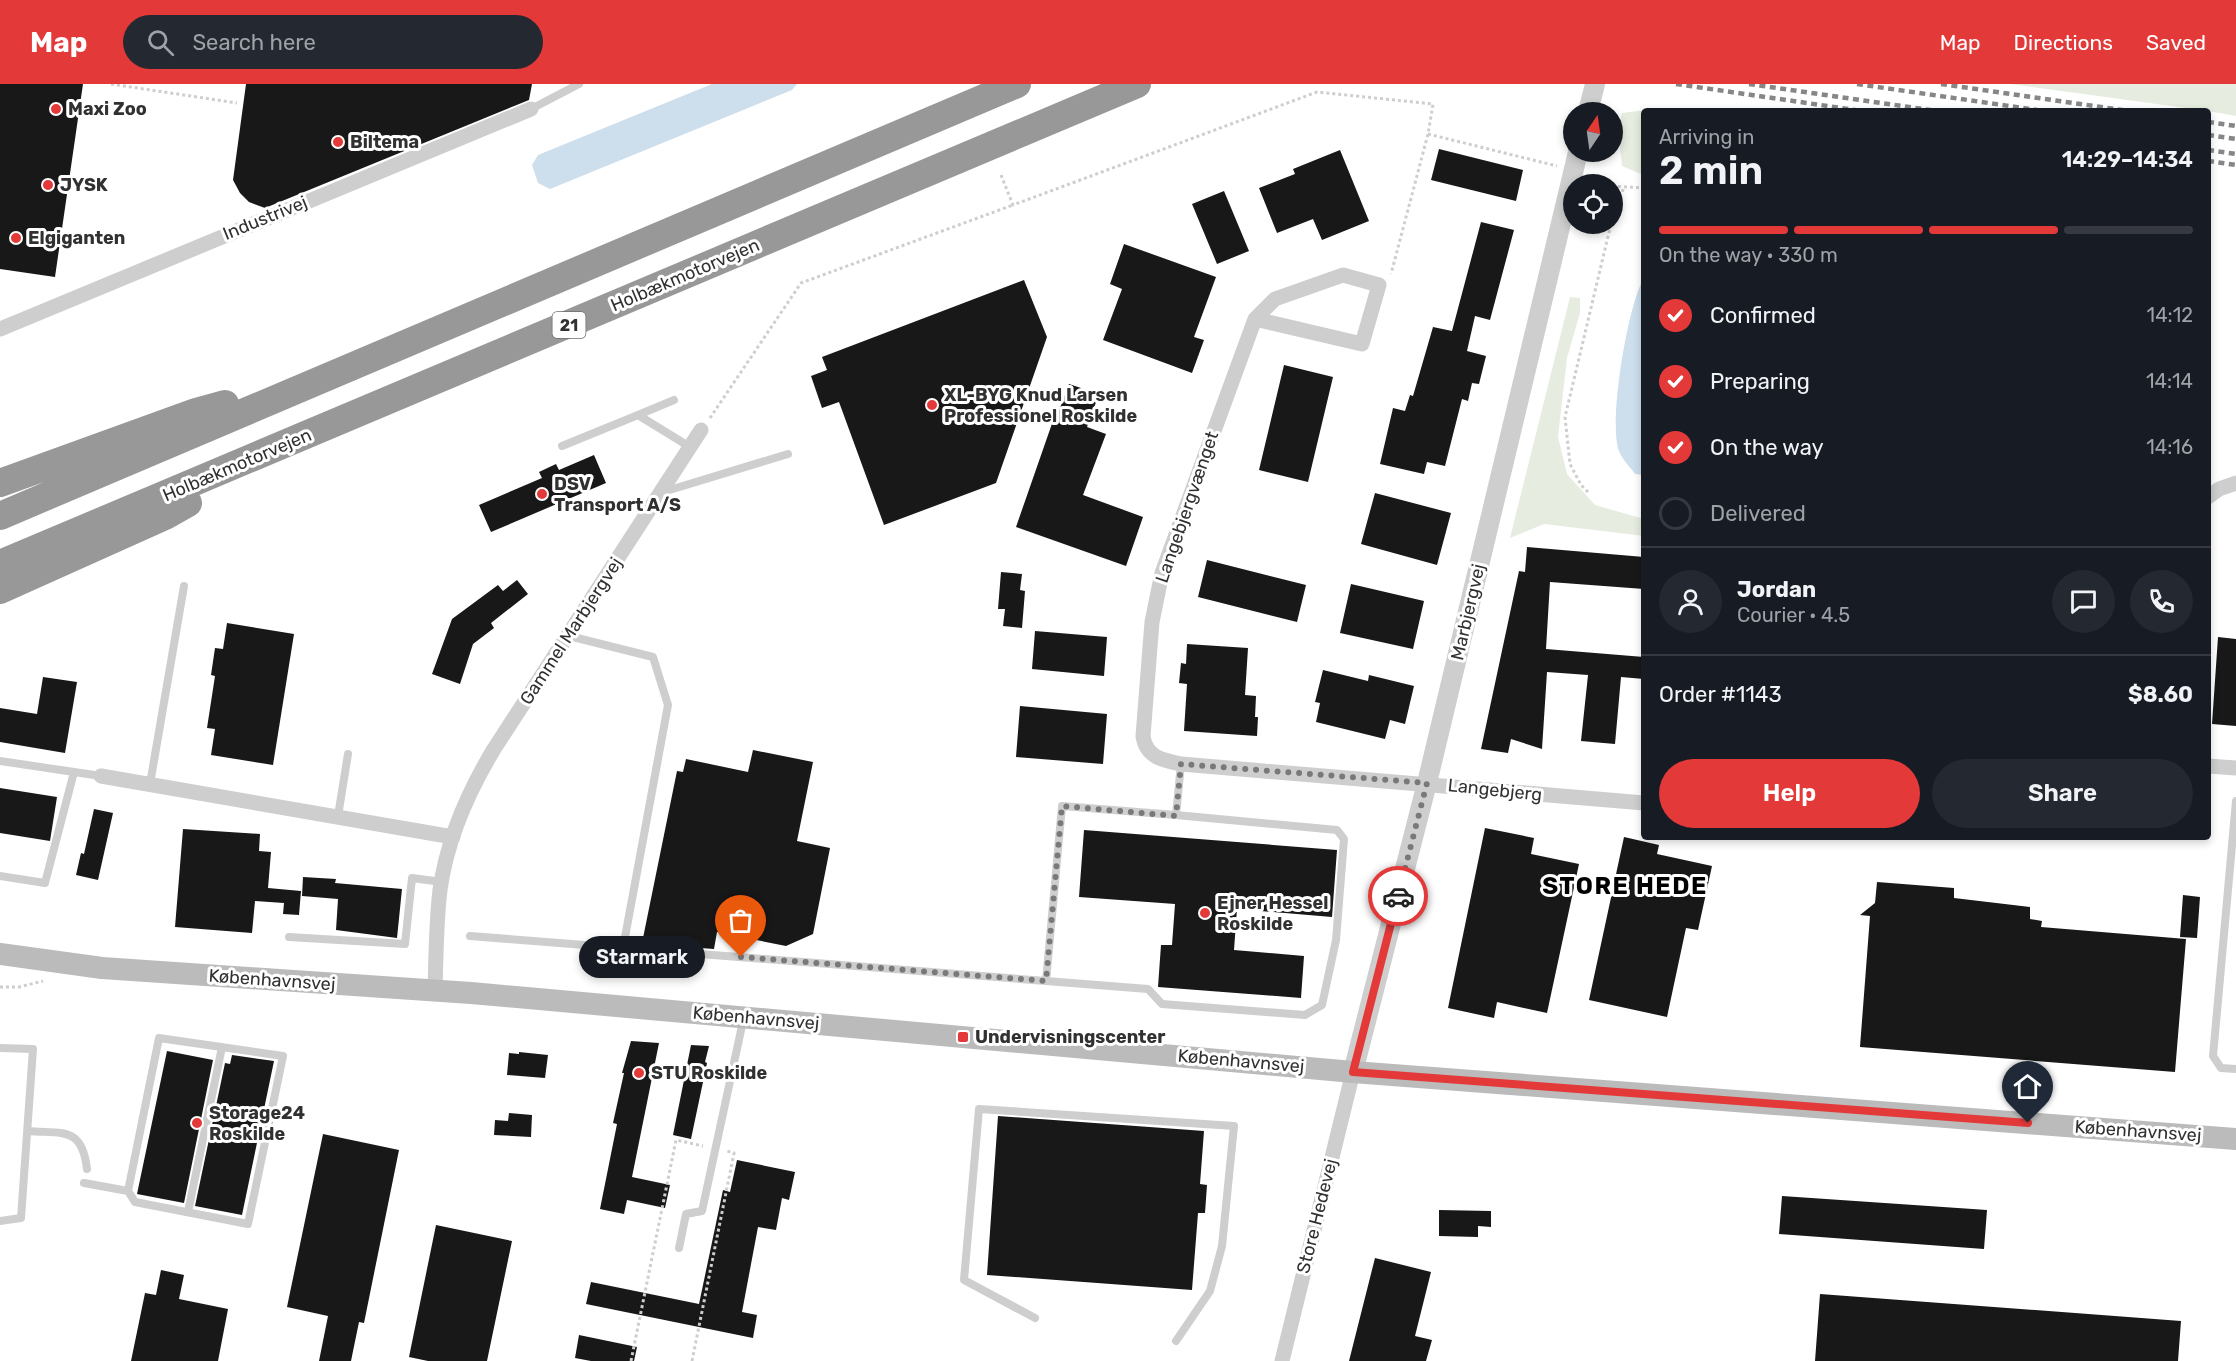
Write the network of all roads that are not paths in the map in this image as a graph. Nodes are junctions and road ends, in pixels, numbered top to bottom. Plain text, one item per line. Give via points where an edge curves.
1 (579, 84) edge
2 (1017, 84) edge
3 (1137, 84) edge
4 (1595, 84) edge
5 (1590, 102) edge
6 (531, 109) joint
7 (1576, 162) edge
8 (1255, 319) junction
9 (0, 329) edge
10 (323, 378) junction
11 (674, 400) dead end
12 (638, 415) junction
13 (701, 430) road end
14 (308, 435) junction
15 (562, 446) dead end
16 (690, 447) junction
17 (788, 454) dead end
18 (0, 483) edge
19 (2236, 483) edge
20 (661, 493) junction
21 (2211, 495) edge
22 (0, 516) edge
23 (0, 564) edge
24 (184, 586) dead end
25 (0, 590) edge
26 (569, 636) junction
27 (348, 754) dead end
28 (0, 761) edge
29 (1173, 763) junction
30 (2211, 766) edge
31 (2236, 768) edge
32 (74, 772) junction
33 (101, 776) joint
34 (1427, 783) junction
35 (150, 784) junction
36 (2236, 801) edge
37 (1641, 803) edge
38 (338, 816) junction
39 (1176, 816) junction
40 (453, 837) junction
41 (0, 876) edge
42 (442, 882) junction
43 (470, 936) dead end
44 (289, 938) dead end
45 (623, 948) junction
46 (0, 954) edge
47 (0, 968) edge
48 (102, 968) junction
49 (1046, 981) junction
50 (435, 991) junction
51 (743, 1017) junction
52 (222, 1047) junction
53 (0, 1048) edge
54 (2236, 1069) edge
55 (1353, 1072) junction
56 (28, 1131) junction
57 (2236, 1139) edge
58 (87, 1169) dead end
59 (84, 1183) dead end
60 (128, 1191) junction
61 (188, 1212) junction
62 (0, 1221) edge
63 (679, 1248) dead end
64 (1035, 1318) dead end
65 (1176, 1341) dead end
66 (1281, 1361) edge

1 - 6 lane
2 - 10 highway
3 - 14 highway, Holbækmotorvejen / 21
4 - 5 street
6 - 9 street, Industrivej
7 - 34 street, Marbjergvej
8 - 8 street, Langebjergvænget via 1275,299 1343,275 1379,285 1362,344
8 - 29 street, Langebjergvænget via 1162,573 1152,622 1143,736 1148,752
10 - 18 highway via 195,412
10 - 22 highway
11 - 12 lane
12 - 15 lane
12 - 16 lane
13 - 16 street, Gammel Marbjergvej
14 - 23 highway, Holbækmotorvejen / 21
14 - 25 highway via 165,516
16 - 20 street, Gammel Marbjergvej
17 - 20 lane
19 - 21 street
20 - 26 street, Gammel Marbjergvej
24 - 35 lane
26 - 40 street, Gammel Marbjergvej via 482,768
26 - 45 lane via 653,657 668,705
27 - 38 lane
28 - 32 lane
29 - 34 street, Langebjerg
29 - 39 lane
30 - 31 street
32 - 33 lane
32 - 41 lane via 45,883
33 - 35 street
34 - 37 street, Langebjerg
34 - 55 street, Marbjergvej
35 - 38 street
36 - 54 lane via 2213,1056 2221,1068
38 - 40 street
39 - 49 lane via 1062,806
39 - 49 lane via 1337,830 1344,839 1336,940 1322,1005 1305,1015 1162,1004 1148,989
40 - 42 street, Gammel Marbjergvej
42 - 44 lane via 412,878 405,944
42 - 50 street, Gammel Marbjergvej
43 - 45 lane
45 - 49 lane
46 - 48 main road, Københavnsvej
47 - 48 main road, Københavnsvej
48 - 50 main road, Københavnsvej
50 - 51 main road, Københavnsvej
51 - 55 main road, Københavnsvej
51 - 63 lane via 702,1211 686,1214
52 - 60 lane via 159,1038
52 - 61 lane
52 - 61 lane via 283,1056 249,1224
53 - 56 lane via 33,1049
55 - 57 main road, Københavnsvej
55 - 66 street, Store Hedevej
56 - 58 lane via 71,1135 85,1152
56 - 62 lane via 21,1218
59 - 60 lane
60 - 61 lane via 135,1202
64 - 65 lane via 964,1280 979,1109 1234,1126 1222,1246 1210,1291

